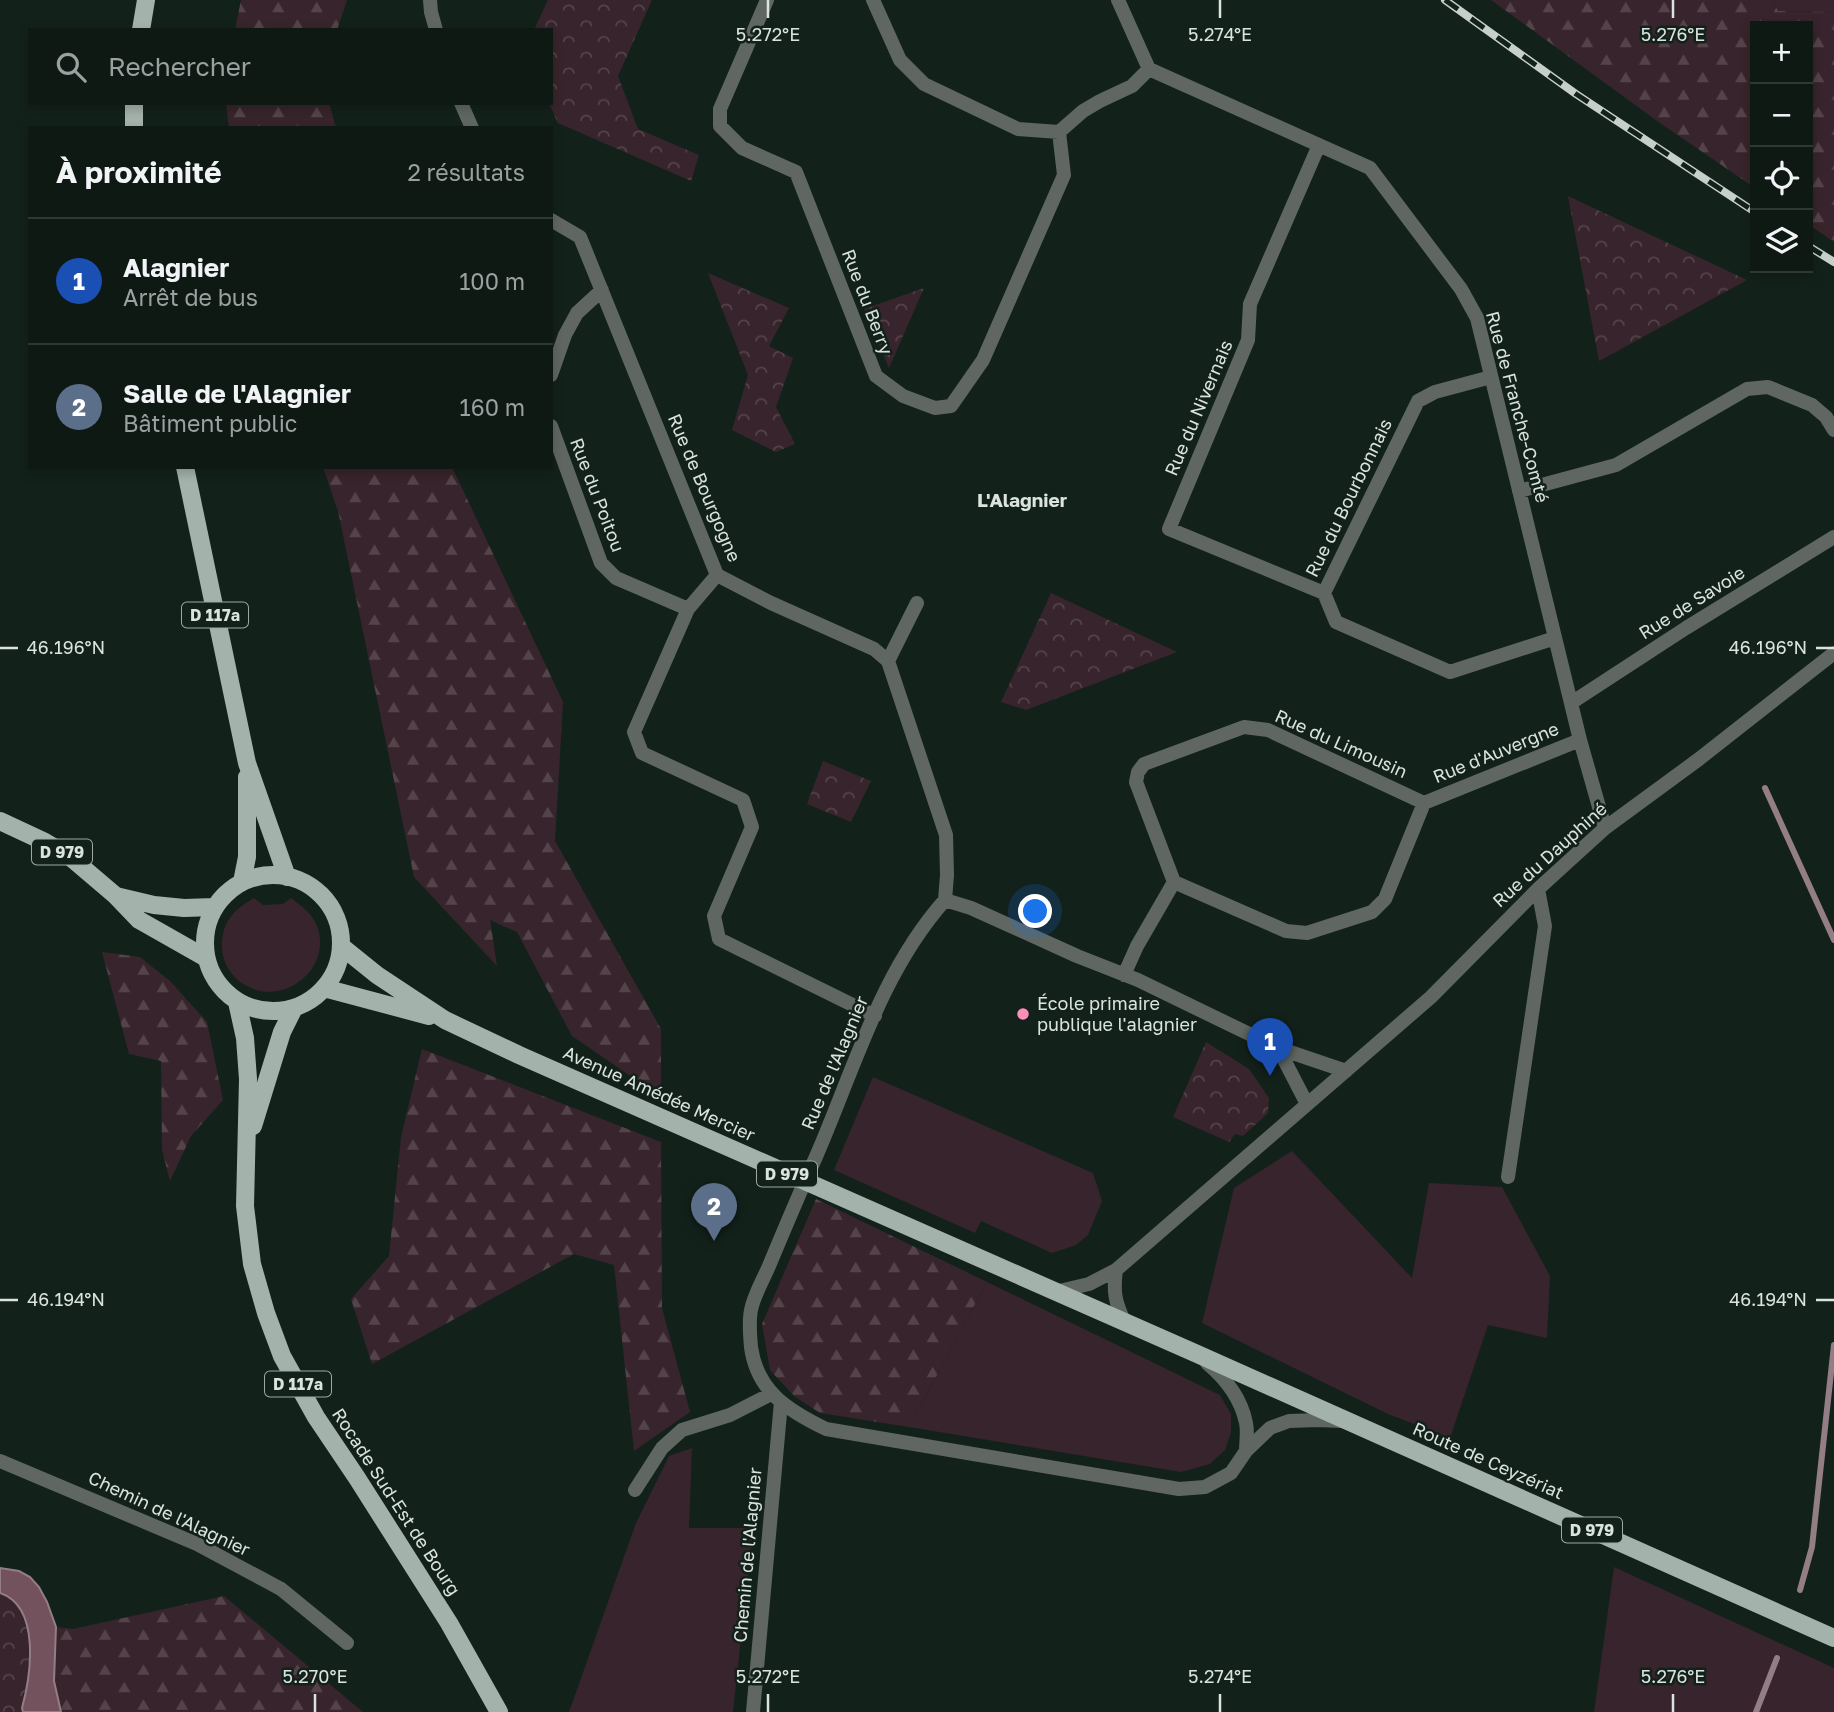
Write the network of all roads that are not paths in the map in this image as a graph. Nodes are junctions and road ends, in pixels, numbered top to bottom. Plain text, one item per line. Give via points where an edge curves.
1 (146, 0) edge
2 (430, 0) edge
3 (767, 0) edge
4 (873, 0) edge
5 (1118, 0) edge
6 (141, 28) edge
7 (435, 28) edge
8 (1149, 69) junction
9 (134, 105) edge
10 (462, 105) edge
11 (134, 126) edge
12 (471, 126) edge
13 (1059, 132) junction
14 (1319, 145) junction
15 (553, 221) edge
16 (602, 290) junction
17 (553, 369) edge
18 (1491, 377) junction
19 (1834, 430) edge
20 (553, 431) edge
21 (185, 469) edge
22 (1519, 491) junction
23 (1834, 537) edge
24 (717, 575) junction
25 (1324, 593) junction
26 (917, 603) dead end
27 (688, 609) junction
28 (1555, 638) junction
29 (1834, 653) edge
30 (888, 661) junction
31 (1571, 703) junction
32 (1580, 740) junction
33 (247, 763) junction
34 (1424, 803) junction
35 (0, 821) edge
36 (1605, 828) junction
37 (287, 877) junction
38 (242, 882) junction
39 (1174, 882) junction
40 (1538, 889) junction
41 (116, 896) junction
42 (945, 900) junction
43 (214, 907) junction
44 (341, 946) junction
45 (206, 958) junction
46 (1124, 975) junction
47 (324, 988) junction
48 (237, 1002) junction
49 (294, 1008) junction
50 (875, 1016) junction
51 (445, 1020) junction
52 (1278, 1048) junction
53 (1346, 1071) junction
54 (1307, 1104) junction
55 (247, 1146) junction
56 (1508, 1177) dead end
57 (1116, 1270) junction
58 (1055, 1292) junction
59 (1125, 1323) junction
60 (1195, 1353) junction
61 (776, 1398) junction
62 (1351, 1422) junction
63 (1246, 1451) junction
64 (0, 1461) edge
65 (635, 1490) dead end
66 (1834, 1638) edge
67 (347, 1643) dead end
68 (499, 1712) edge
69 (752, 1712) edge

1 - 6 main road
2 - 7 street
3 - 13 street, Rue du Berry via 720,109 720,126 742,148 796,172 876,376 904,396 935,408 951,406 983,360 1063,175
4 - 13 street via 900,60 924,84 1018,129
5 - 8 street
8 - 13 street via 1132,86 1083,111
8 - 14 street, Rue de Franche-Comté
9 - 11 main road
10 - 12 street
14 - 18 street, Rue de Franche-Comté via 1370,168 1461,289 1477,318
14 - 25 street, Rue du Nivernais via 1250,304 1248,340 1169,529
15 - 16 street, Rue de Bourgogne via 580,237
16 - 17 street via 577,313
16 - 24 street, Rue de Bourgogne
18 - 22 street, Rue de Franche-Comté
18 - 25 street, Rue du Bourbonnais via 1418,401
19 - 22 street via 1812,405 1768,387 1747,389 1616,465
20 - 27 street, Rue du Poitou via 601,563 615,578
21 - 33 main road, D 117a
22 - 28 street, Rue de Franche-Comté
23 - 31 street, Rue de Savoie
24 - 27 street
24 - 30 street, Rue de Bourgogne via 874,649
25 - 28 street, Rue du Bourbonnais via 1336,622 1450,672
26 - 30 street
27 - 50 street via 634,732 642,753 743,800 752,827 714,916 719,939
28 - 31 street, Rue de Franche-Comté
29 - 36 street, Rue du Dauphiné
30 - 42 street via 946,835
31 - 32 street, Rue de Franche-Comté
32 - 34 street, Rue d'Auvergne
32 - 36 street, Rue de Franche-Comté
33 - 37 main road, D 117a
33 - 38 main road, D 117a via 247,857
34 - 39 street, Rue d'Auvergne via 1385,899 1372,912 1307,933 1286,931
34 - 39 street, Rue du Limousin via 1268,730 1244,727 1144,764 1138,772 1136,782
35 - 41 main road, D 979 via 69,856
36 - 40 street, Rue du Dauphiné
37 - 38 main road via 264,876
37 - 44 main road via 305,883 332,909
38 - 43 main road
39 - 46 street
40 - 53 street, Rue du Dauphiné via 1431,997
40 - 56 street via 1545,926
41 - 43 main road, D 979 via 154,905
41 - 45 main road, D 979 via 139,920
42 - 46 street
42 - 50 street, Rue de l'Alagnier via 901,958
43 - 45 main road via 204,941
44 - 47 main road via 336,968
44 - 51 main road, Avenue Amédée Mercier / D 979
45 - 48 main road via 217,983
46 - 52 street
47 - 49 main road
47 - 51 main road, Avenue Amédée Mercier / D 979
48 - 49 main road via 255,1009
48 - 55 main road, D 117a via 248,1079
49 - 55 main road, D 117a via 282,1032
50 - 61 street, Rue de l'Alagnier via 751,1311 756,1366
51 - 58 main road, Avenue Amédée Mercier / D 979
52 - 53 street
52 - 54 street
53 - 54 street, Rue du Dauphiné
54 - 57 street
55 - 68 main road, Rocade Sud-Est de Bourg / D 117a via 245,1206 251,1264 282,1356 316,1417 449,1623
57 - 58 street via 1089,1284
57 - 59 street via 1114,1289
58 - 59 main road, Avenue Amédée Mercier / D 979
59 - 60 main road, Route de Ceyzériat / D 979
60 - 62 main road, Route de Ceyzériat / D 979
60 - 63 street via 1223,1376 1234,1393 1246,1423
61 - 63 street, Rue de l'Alagnier via 826,1429 1179,1489 1218,1481 1231,1473
61 - 65 street via 682,1430 662,1448
61 - 69 street, Chemin de l'Alagnier
62 - 63 street, Rue de l'Alagnier via 1289,1421 1270,1428
62 - 66 main road, Route de Ceyzériat / D 979
64 - 67 street, Chemin de l'Alagnier via 197,1544 281,1589

